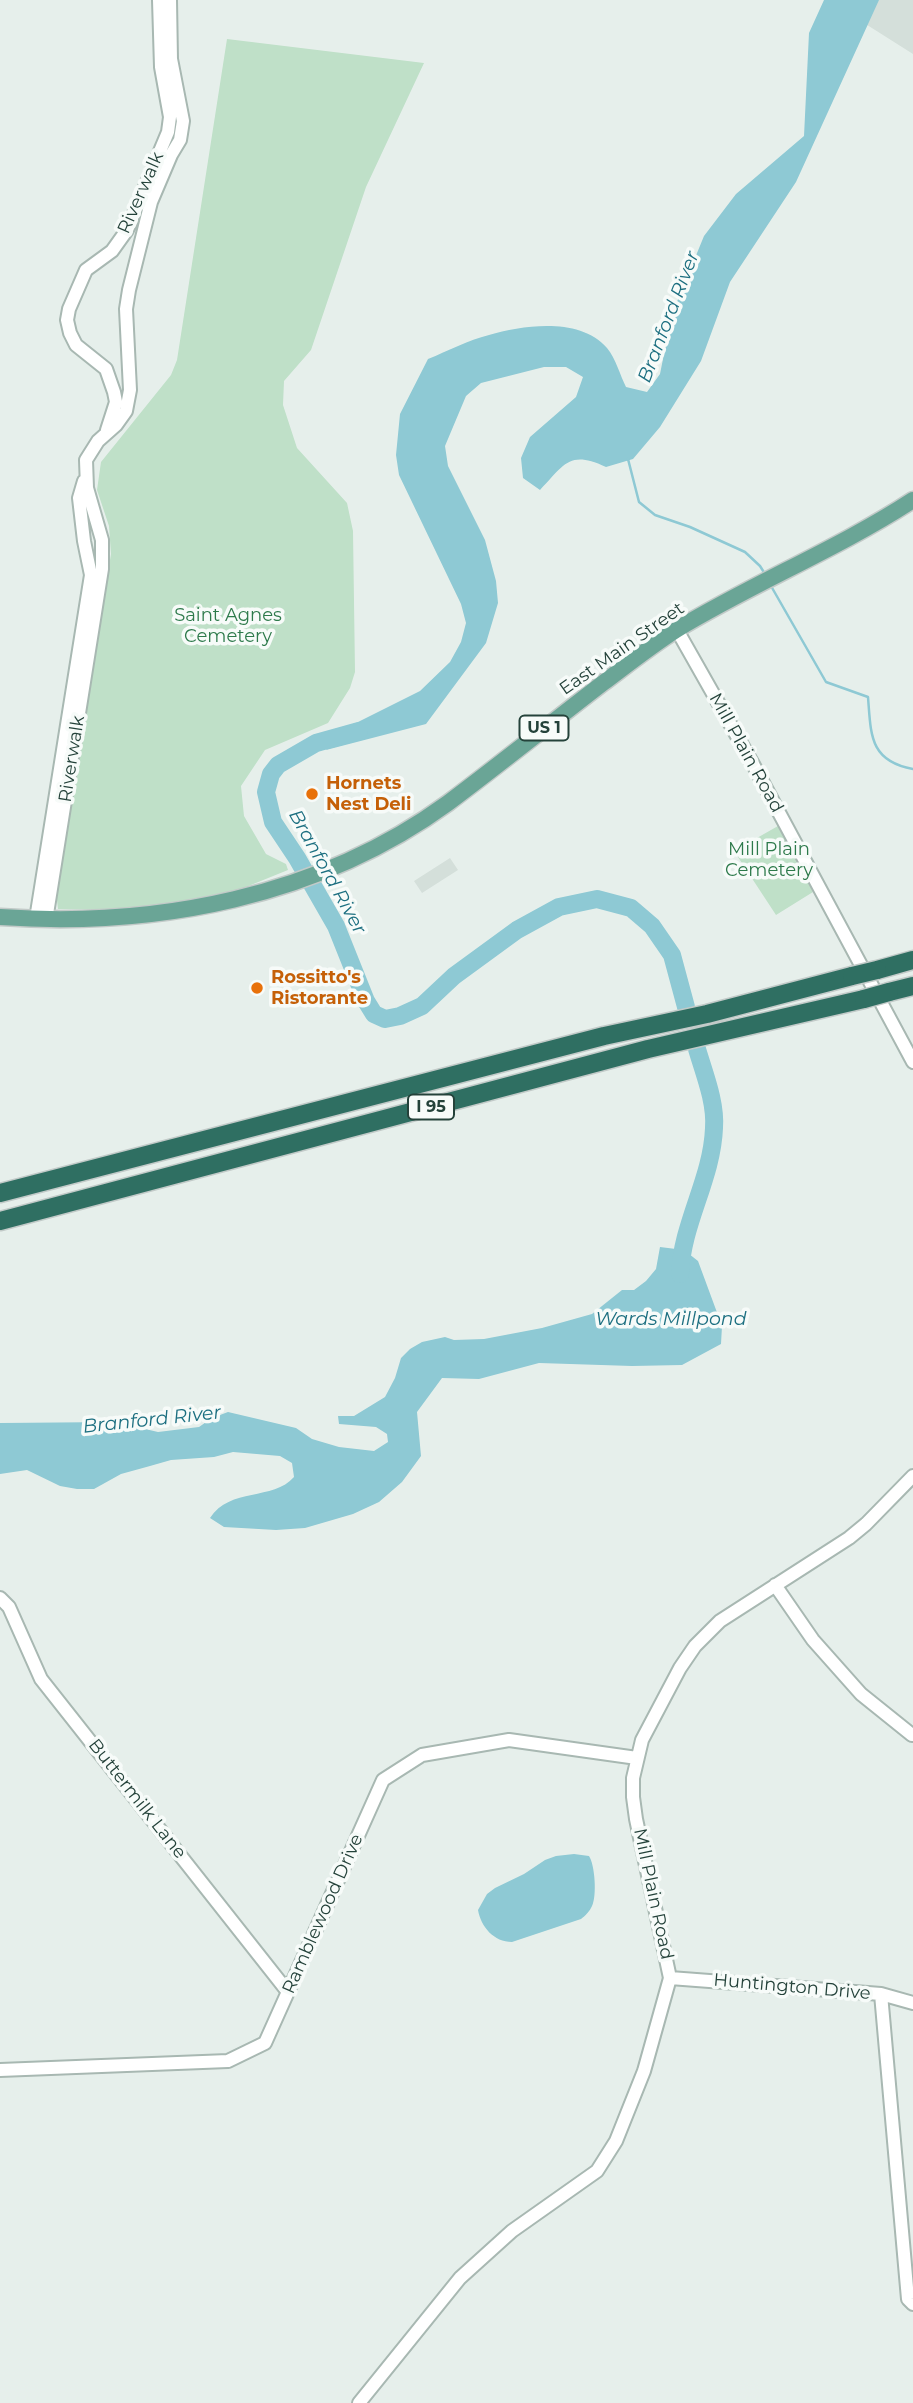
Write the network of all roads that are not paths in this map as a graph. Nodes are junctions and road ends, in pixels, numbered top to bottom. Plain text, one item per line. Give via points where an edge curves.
1 (159, 0) edge
2 (170, 0) edge
3 (106, 434) junction
4 (913, 500) edge
5 (677, 630) junction
6 (0, 917) edge
7 (41, 920) junction
8 (913, 960) edge
9 (913, 986) edge
10 (913, 1062) edge
11 (0, 1193) edge
12 (2, 1220) edge
13 (913, 1476) edge
14 (775, 1585) junction
15 (0, 1598) edge
16 (912, 1735) edge
17 (637, 1758) junction
18 (670, 1978) junction
19 (288, 1992) junction
20 (881, 1994) junction
21 (913, 2003) edge
22 (0, 2070) edge
23 (913, 2304) edge
24 (359, 2403) edge

1 - 3 street, Riverwalk via 168,132 127,230 112,251 86,270 67,320 76,345 106,369 114,392 116,402
2 - 3 street, Riverwalk via 171,60 183,121 180,140 152,202 129,290 126,411
3 - 7 street, Riverwalk via 86,460 87,488 102,540 102,569
4 - 5 main road, East Main Street / US 1
5 - 7 main road, East Main Street / US 1 via 446,804 324,870 217,904 121,918
5 - 10 street, Mill Plain Road
6 - 7 main road, East Main Street / US 1
8 - 11 highway, I 95, bridge
9 - 12 highway, I 95, bridge via 648,1049
13 - 14 street, Mill Plain Road via 849,1538
14 - 16 street via 813,1640 861,1694
14 - 17 street, Mill Plain Road via 720,1621 695,1646 653,1718
15 - 19 street, Buttermilk Lane via 9,1607 42,1680
17 - 18 street, Mill Plain Road via 632,1797
17 - 19 street, Ramblewood Drive via 509,1740 422,1755 383,1780
18 - 20 street, Huntington Drive
18 - 24 street, Mill Plain Road via 644,2071 617,2141 597,2171 512,2231 460,2278
19 - 22 street, Ramblewood Drive via 265,2043 228,2061
20 - 21 street, Huntington Drive
20 - 23 street via 908,2299

